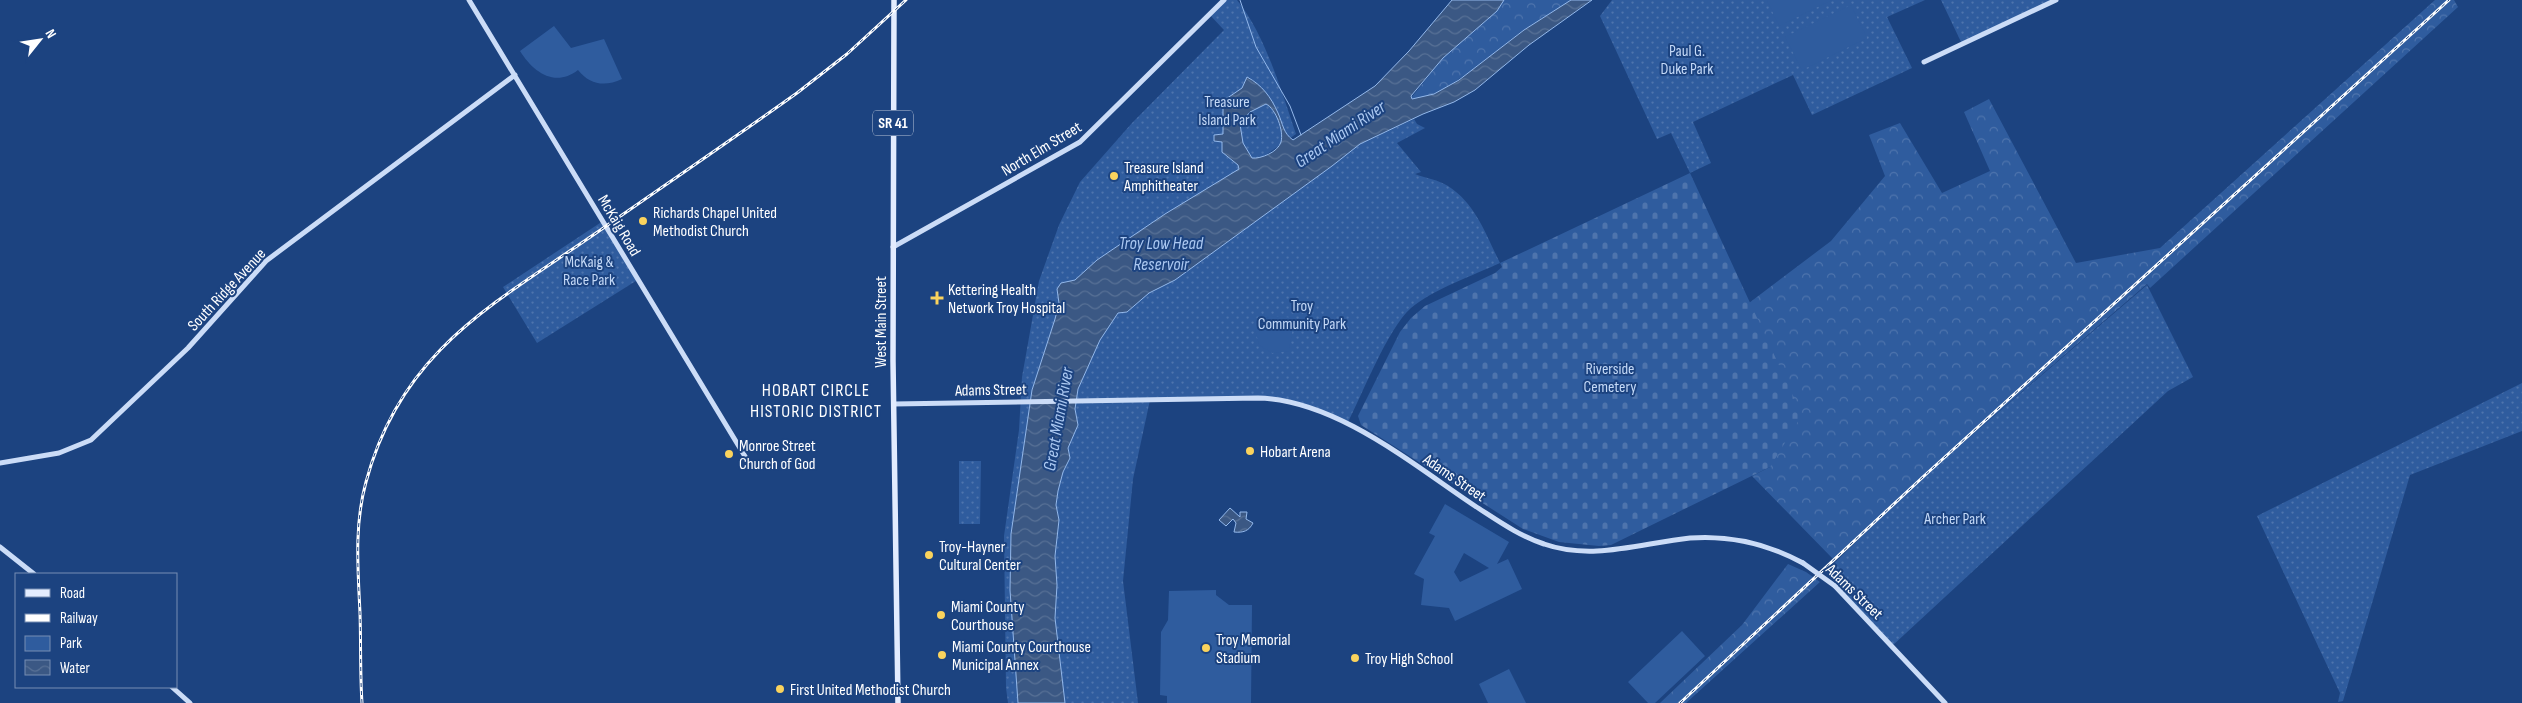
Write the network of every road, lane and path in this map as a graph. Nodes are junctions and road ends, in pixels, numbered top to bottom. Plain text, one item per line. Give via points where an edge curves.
1 (469, 0) edge
2 (894, 0) edge
3 (1224, 0) edge
4 (2056, 0) edge
5 (1924, 62) dead end
6 (514, 75) junction
7 (894, 247) junction
8 (894, 404) junction
9 (749, 462) dead end
10 (0, 463) edge
11 (0, 547) edge
12 (33, 573) edge
13 (173, 688) edge
14 (190, 703) edge
15 (898, 703) edge
16 (1945, 703) edge

1 - 6 street, McKaig Road
2 - 7 main road, West Main Street / SR 41
3 - 7 street, North Elm Street via 1080,142
4 - 5 street
6 - 9 street, McKaig Road
6 - 10 street, South Ridge Avenue via 266,261 188,348 91,440 59,453
7 - 8 main road, West Main Street
8 - 15 main road, West Main Street
8 - 16 street, Adams Street, bridge via 1266,399 1306,406 1382,444 1521,535 1558,548 1599,552 1690,538 1722,538 1764,546 1803,563 1835,586
11 - 12 street
13 - 14 street

